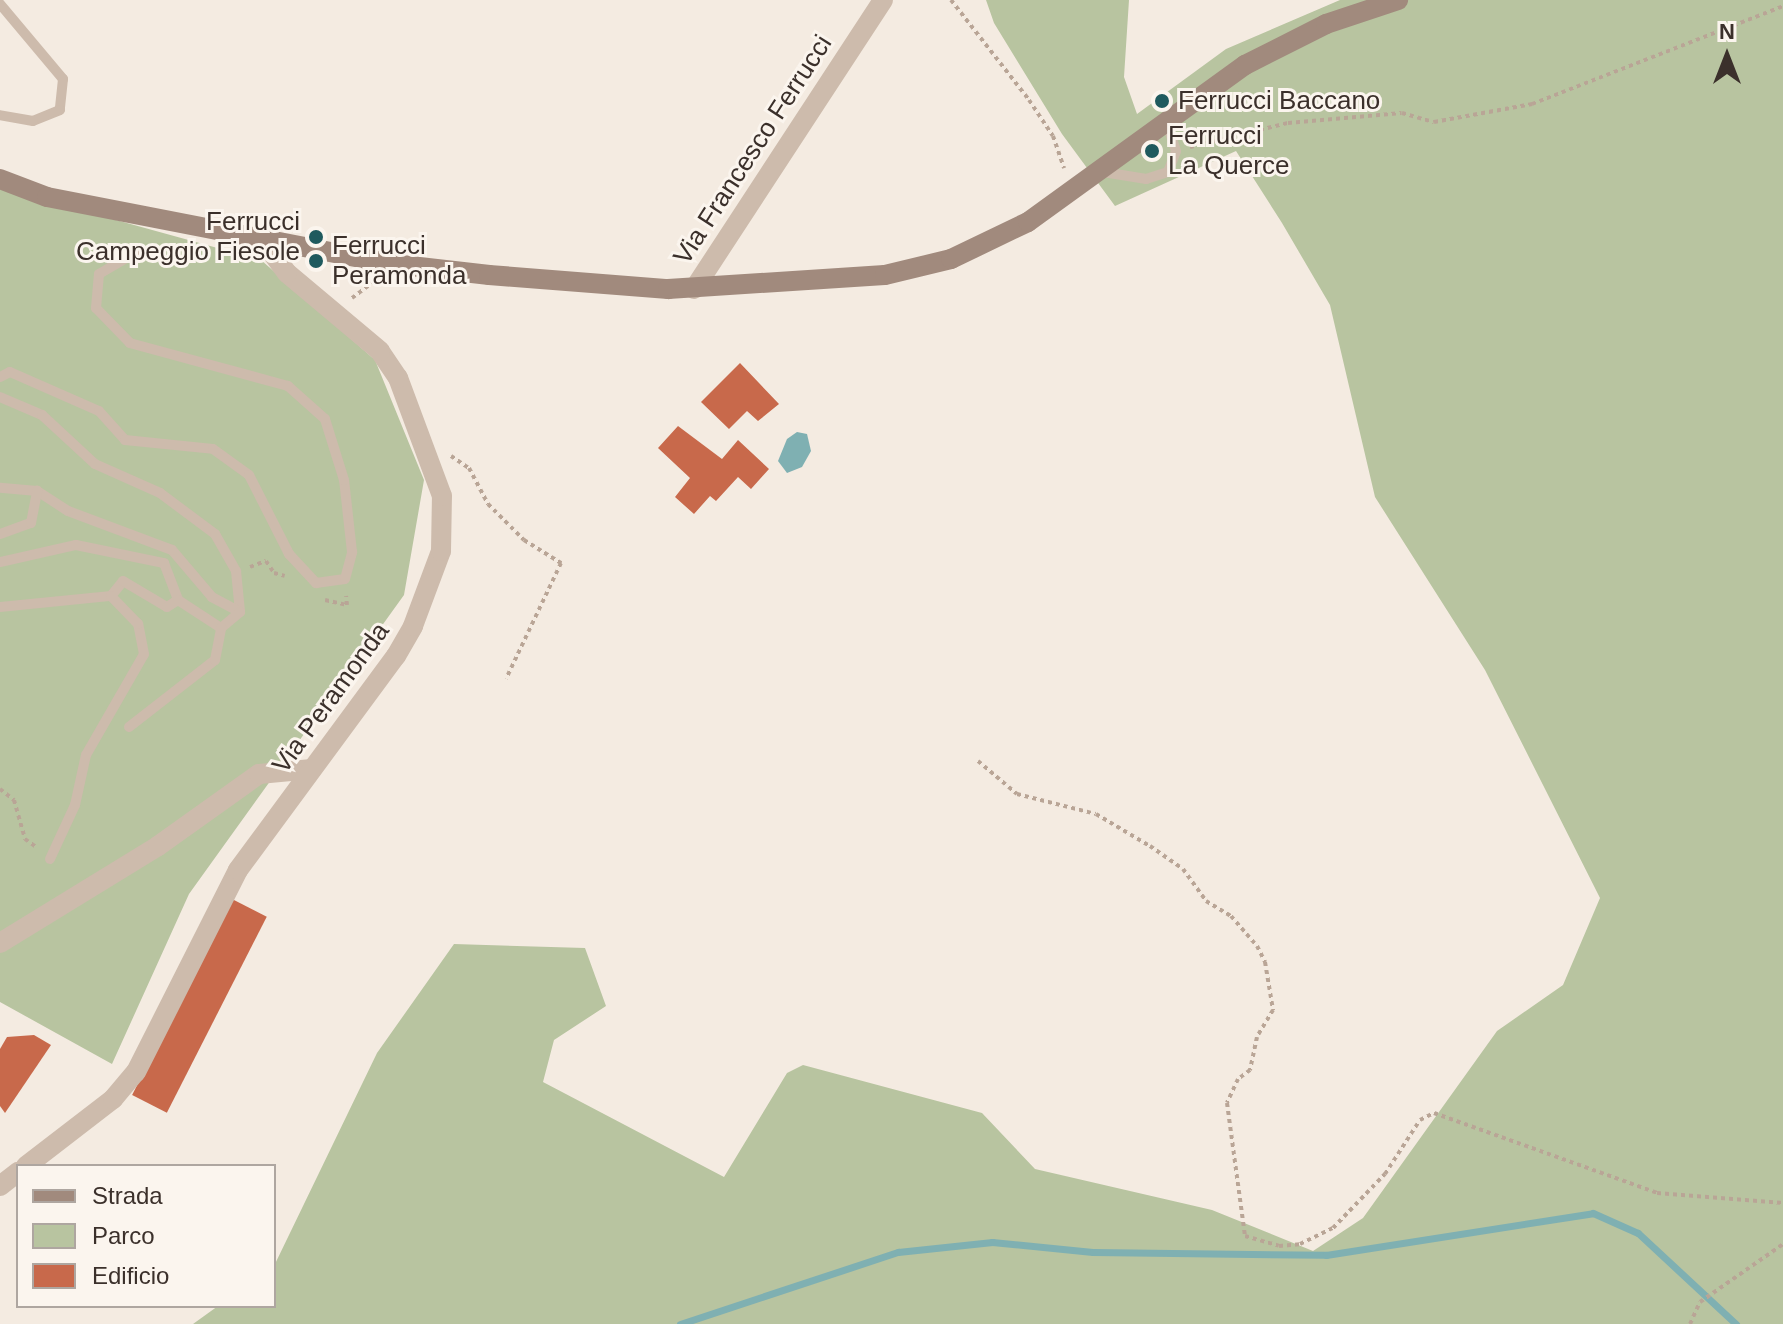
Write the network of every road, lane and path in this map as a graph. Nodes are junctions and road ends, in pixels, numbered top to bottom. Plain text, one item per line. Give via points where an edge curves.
1 (883, 0) edge
2 (951, 0) edge
3 (1398, 0) edge
4 (0, 4) edge
5 (1783, 6) edge
6 (0, 115) edge
7 (1166, 121) junction
8 (1176, 151) junction
9 (1103, 172) junction
10 (0, 179) edge
11 (1080, 189) junction
12 (261, 238) junction
13 (140, 250) dead end
14 (393, 264) junction
15 (694, 289) junction
16 (344, 321) junction
17 (0, 377) edge
18 (0, 397) edge
19 (429, 451) junction
20 (0, 488) edge
21 (37, 491) junction
22 (0, 534) edge
23 (0, 562) edge
24 (111, 596) junction
25 (178, 600) junction
26 (0, 607) edge
27 (240, 612) junction
28 (221, 628) junction
29 (506, 679) dead end
30 (129, 727) dead end
31 (978, 761) dead end
32 (312, 769) junction
33 (0, 789) edge
34 (50, 859) joint
35 (0, 943) edge
36 (28, 1164) edge
37 (16, 1174) edge
38 (0, 1186) edge
39 (1783, 1203) edge
40 (1783, 1244) edge
41 (1690, 1324) edge

1 - 15 street, Via Francesco Ferrucci
2 - 11 path via 1029,100
3 - 7 main road, Via Francesco Ferrucci via 1289,41
4 - 6 lane via 63,79 60,110 33,121
5 - 8 path via 1532,104 1434,122 1402,113 1288,123
7 - 8 lane
7 - 9 main road, Via Francesco Ferrucci
8 - 9 lane via 1168,172 1157,177
9 - 11 main road, Via Francesco Ferrucci
10 - 12 main road, Via Francesco Ferrucci via 47,197
11 - 15 main road, Via Francesco Ferrucci via 985,244 919,269 845,280
12 - 14 main road, Via Francesco Ferrucci
12 - 16 street, Via Peramonda via 287,273
13 - 17 lane via 99,274 96,308 130,343 288,386 325,419 346,495 352,552 345,579 316,583 289,554 249,475 213,449 125,440 99,411 10,372
14 - 15 main road, Via Francesco Ferrucci
14 - 16 path via 346,305
16 - 19 street, Via Peramonda via 380,351 398,378
18 - 27 lane via 42,415 95,464 160,493 215,534 236,571
19 - 29 path via 460,459 488,504 533,548 556,555 561,563
19 - 32 street, Via Peramonda via 444,525 428,591 396,656
20 - 21 lane
21 - 22 lane via 31,523
21 - 27 lane via 68,511 172,550 212,597
23 - 25 lane via 76,545 164,563
24 - 25 lane via 123,581 167,607
24 - 26 lane
24 - 34 lane via 138,624 144,654 86,755 75,805
25 - 28 lane
27 - 28 lane
28 - 30 lane via 215,660
31 - 39 path via 1017,794 1096,814 1150,846 1183,869 1206,901 1231,916 1257,946 1273,1010 1253,1047 1250,1070 1238,1079 1227,1103 1245,1236 1279,1246 1300,1244 1333,1228 1375,1187 1420,1120 1434,1113 1657,1193
32 - 35 street via 259,774 158,846
32 - 36 street, Via Peramonda via 238,870 127,1085
33 - 34 path via 14,800 25,839
37 - 38 street
40 - 41 path via 1700,1302

